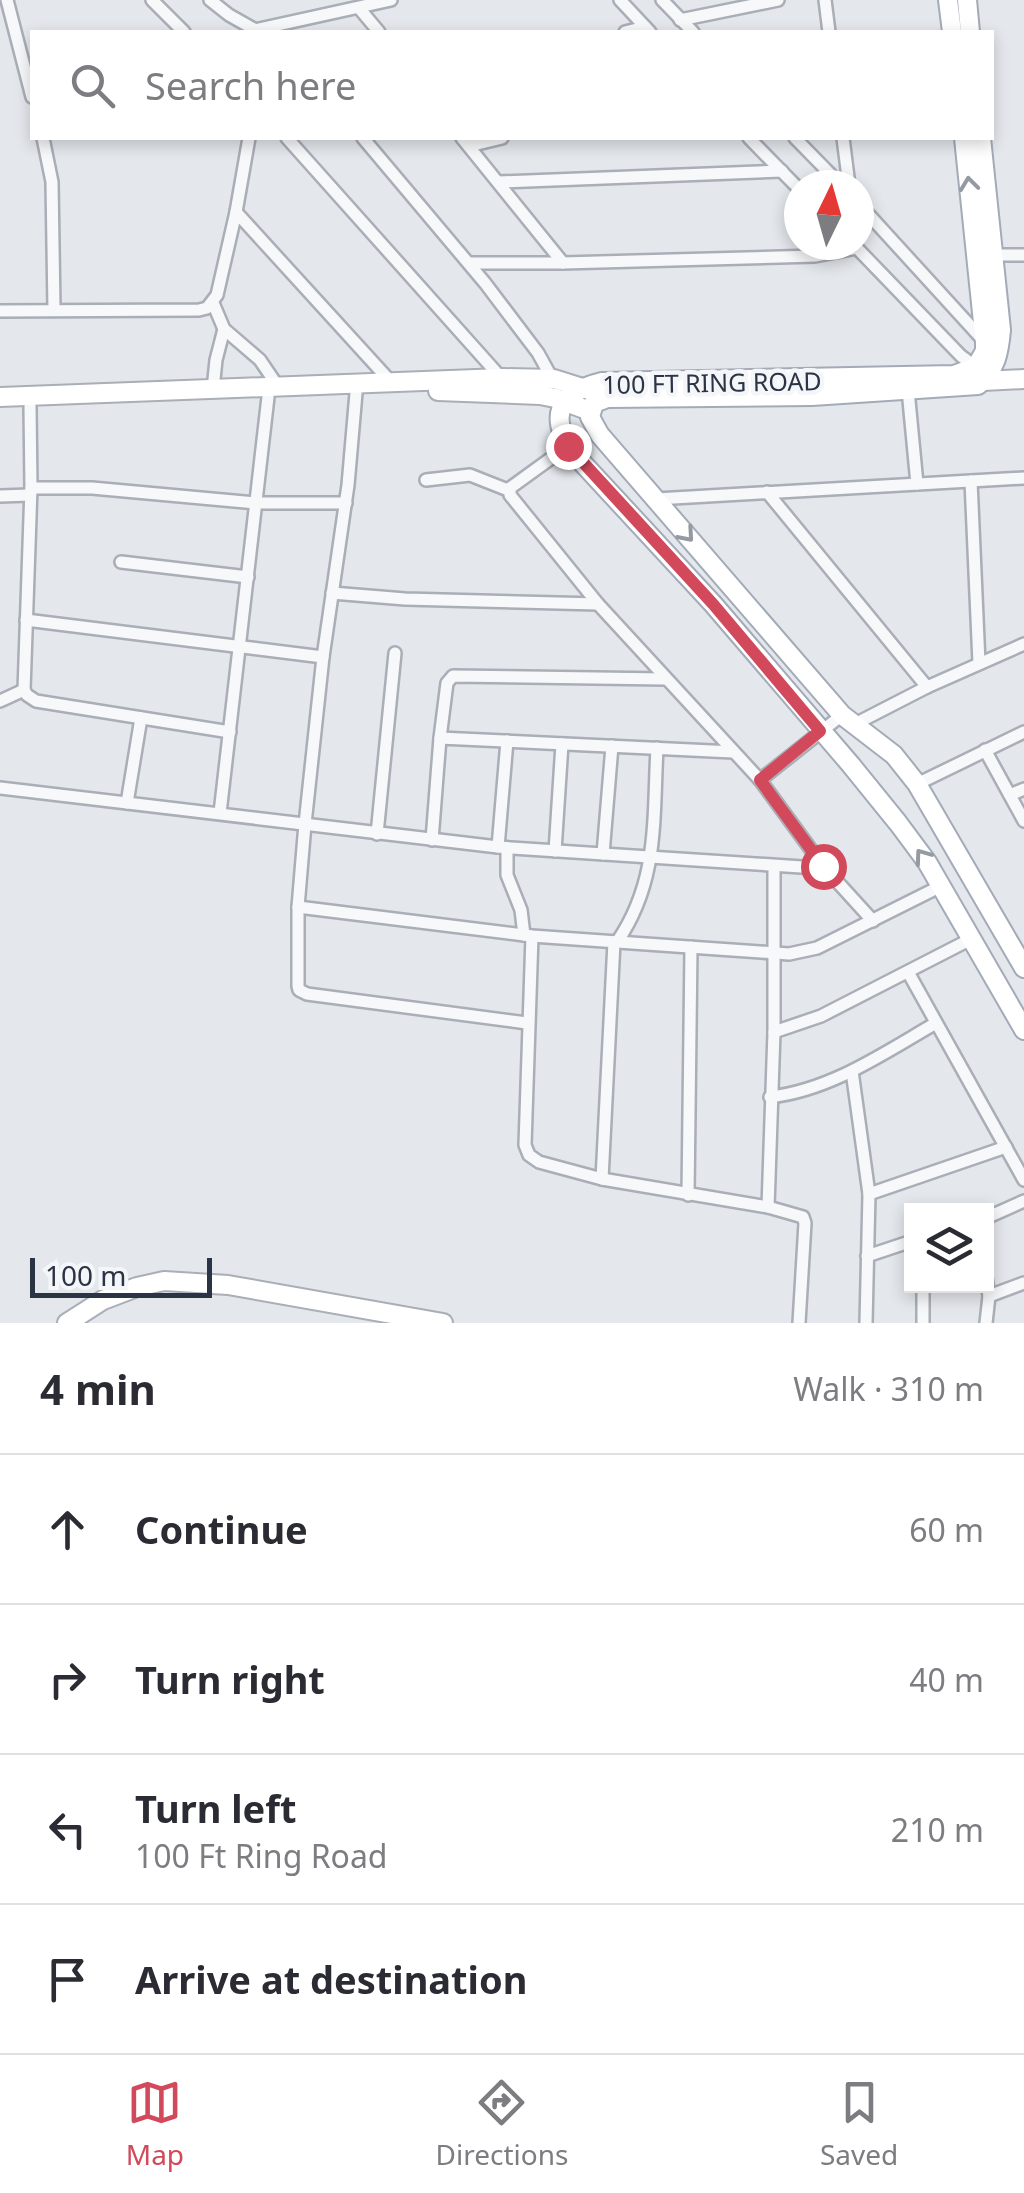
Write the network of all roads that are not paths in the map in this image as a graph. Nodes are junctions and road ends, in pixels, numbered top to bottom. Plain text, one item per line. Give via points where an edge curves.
1 (7, 0) edge
2 (152, 0) edge
3 (210, 0) edge
4 (391, 0) edge
5 (620, 0) edge
6 (662, 0) edge
7 (778, 0) edge
8 (825, 0) edge
9 (948, 0) edge
10 (967, 0) edge
11 (359, 8) junction
12 (680, 20) junction
13 (182, 30) edge
14 (255, 30) edge
15 (261, 30) edge
16 (377, 30) edge
17 (647, 30) edge
18 (690, 30) edge
19 (829, 30) edge
20 (952, 30) edge
21 (970, 30) edge
22 (30, 89) edge
23 (44, 140) edge
24 (249, 140) edge
25 (289, 140) edge
26 (365, 140) edge
27 (751, 140) edge
28 (797, 140) edge
29 (843, 140) edge
30 (964, 140) edge
31 (981, 140) edge
32 (465, 142) edge
33 (826, 170) edge
34 (847, 170) edge
35 (782, 171) joint
36 (499, 182) junction
37 (236, 212) junction
38 (874, 224) edge
39 (994, 255) junction
40 (1024, 256) edge
41 (784, 257) edge
42 (869, 260) edge
43 (469, 263) junction
44 (563, 263) junction
45 (213, 303) junction
46 (54, 309) junction
47 (0, 311) edge
48 (224, 329) junction
49 (981, 364) junction
50 (1024, 368) edge
51 (1024, 380) edge
52 (390, 382) junction
53 (507, 386) junction
54 (581, 386) junction
55 (214, 388) junction
56 (908, 390) junction
57 (272, 391) junction
58 (356, 392) junction
59 (558, 393) junction
60 (0, 397) edge
61 (607, 398) junction
62 (30, 406) junction
63 (0, 407) edge
64 (590, 411) junction
65 (568, 446) junction
66 (1024, 478) edge
67 (426, 480) dead end
68 (971, 481) junction
69 (917, 484) junction
70 (508, 490) junction
71 (30, 491) junction
72 (767, 492) junction
73 (0, 496) edge
74 (656, 499) junction
75 (256, 503) junction
76 (346, 503) junction
77 (121, 562) dead end
78 (248, 578) junction
79 (332, 593) junction
80 (598, 604) junction
81 (26, 620) junction
82 (1024, 644) edge
83 (240, 647) junction
84 (395, 653) dead end
85 (323, 657) junction
86 (979, 663) junction
87 (665, 680) junction
88 (927, 687) junction
89 (24, 690) junction
90 (0, 701) edge
91 (141, 718) junction
92 (848, 719) junction
93 (820, 731) junction
94 (230, 732) junction
95 (1024, 732) edge
96 (440, 738) junction
97 (506, 741) junction
98 (562, 744) junction
99 (612, 746) junction
100 (658, 748) junction
101 (985, 750) junction
102 (733, 752) junction
103 (760, 780) junction
104 (918, 784) junction
105 (0, 788) edge
106 (1024, 789) edge
107 (1010, 795) junction
108 (128, 803) junction
109 (220, 813) junction
110 (1024, 821) edge
111 (305, 824) junction
112 (377, 834) junction
113 (432, 840) junction
114 (502, 847) junction
115 (555, 851) junction
116 (603, 854) junction
117 (651, 857) junction
118 (823, 866) junction
119 (774, 867) junction
120 (941, 886) junction
121 (298, 907) junction
122 (873, 920) junction
123 (528, 936) junction
124 (972, 939) junction
125 (616, 942) junction
126 (691, 947) junction
127 (774, 953) junction
128 (1024, 968) edge
129 (908, 972) junction
130 (528, 1023) junction
131 (936, 1023) junction
132 (1024, 1030) edge
133 (774, 1032) junction
134 (852, 1072) junction
135 (770, 1097) junction
136 (1006, 1147) junction
137 (602, 1179) junction
138 (1024, 1180) edge
139 (868, 1194) junction
140 (688, 1195) junction
141 (1024, 1201) edge
142 (768, 1207) junction
143 (994, 1214) edge
144 (904, 1244) edge
145 (867, 1256) junction
146 (1024, 1283) edge
147 (923, 1293) edge
148 (989, 1293) edge
149 (989, 1296) junction
150 (67, 1323) edge
151 (443, 1323) edge
152 (799, 1323) edge
153 (866, 1323) edge
154 (923, 1323) edge
155 (986, 1323) edge

1 - 22 street
2 - 13 street
3 - 14 street
4 - 11 street
5 - 17 street
6 - 12 street
7 - 12 street
8 - 19 street
9 - 20 main road
10 - 21 main road
11 - 15 street
11 - 16 street
12 - 18 street
23 - 46 street via 52,182
24 - 37 street
25 - 53 street
26 - 43 street
27 - 35 street
28 - 33 street
29 - 34 street
49 -> 30 main road
31 - 39 main road
32 - 36 street
35 - 36 street
36 - 44 street
37 - 45 street
37 - 52 street
38 - 49 street
39 - 40 street
39 - 49 main road via 999,355
41 - 44 street
42 - 49 street via 961,356
43 - 44 street
43 - 59 street via 538,354
45 - 46 street via 200,310
45 - 48 street
46 - 47 street
48 - 55 street
48 - 57 street via 260,360
49 - 50 main road
49 - 51 main road
49 - 54 main road, 100 FT RING ROAD via 848,378
49 - 56 main road via 978,385
52 - 53 main road
52 - 57 main road
53 - 58 main road
53 - 59 main road
54 - 59 main road, 100 FT RING ROAD
54 - 61 main road
55 - 57 main road
55 - 60 main road
56 - 61 main road
56 - 69 street
57 - 58 main road
57 - 62 main road
57 - 75 street
58 - 76 street
59 - 64 main road
59 - 65 main road, 100 FT RING ROAD via 558,424
61 - 64 main road
62 - 63 main road
62 - 71 street
64 - 74 main road, 100 FT RING ROAD via 594,426
65 - 70 street
65 - 93 main road
66 - 68 street
67 - 70 street via 470,475
68 - 69 street
68 - 86 street
69 - 72 street
70 - 80 street
71 - 73 street
71 - 75 street via 92,488
71 - 81 street
72 - 74 street
72 - 88 street
74 -> 92 main road, 100 FT RING ROAD
75 - 76 street
75 - 78 street
76 - 79 street
77 - 78 street
78 - 83 street
79 - 80 street
79 - 85 street
80 - 87 street
81 - 83 street
81 - 89 street
82 - 86 street
83 - 85 street
83 - 94 street
84 - 112 street
85 - 111 street
86 - 88 street
87 - 96 street via 453,676
87 - 102 street
88 - 92 street
89 - 90 street
89 - 91 street via 36,701
91 - 94 street
91 - 108 street
92 - 93 street
92 - 104 main road, 100 FT RING ROAD
93 - 103 street
120 -> 93 main road
94 - 109 street
95 - 101 street
96 - 97 street
96 - 113 street
97 - 98 street
97 - 114 street
98 - 99 street
98 - 115 street
99 - 100 street
99 - 116 street
100 - 102 street
100 - 117 street
101 - 104 street
101 - 107 street
102 - 103 street
103 - 118 street
104 - 128 main road, 100 FT RING ROAD
105 - 108 street
106 - 107 street
107 - 110 street
108 - 109 street
109 - 111 street
111 - 112 street
111 - 121 street
112 - 113 street
113 - 114 street
114 - 115 street
114 - 123 street
115 - 116 street
116 - 117 street
117 - 119 street
117 - 125 street via 640,903
118 - 119 street
118 - 122 street
119 - 127 street
120 - 122 street
120 - 124 main road
121 - 123 street
121 - 130 street via 302,992
122 - 127 street via 817,948
123 - 125 street
123 - 130 street
124 - 129 street
124 - 132 main road
125 - 126 street
125 - 137 street
126 - 127 street
126 - 140 street
127 - 133 street
129 - 131 street
129 - 133 street
130 - 137 street via 526,1150 539,1162
131 - 134 street
131 - 136 street
133 - 135 street
134 - 135 street
134 - 139 street
135 - 142 street
136 - 138 street
136 - 139 street
137 - 140 street
139 - 145 street
140 - 142 street
141 - 143 street
142 - 152 street via 805,1222
144 - 145 street
145 - 153 street
146 - 149 street
147 - 154 street
148 - 149 street
149 - 155 street
150 - 151 main road via 103,1300 164,1281

